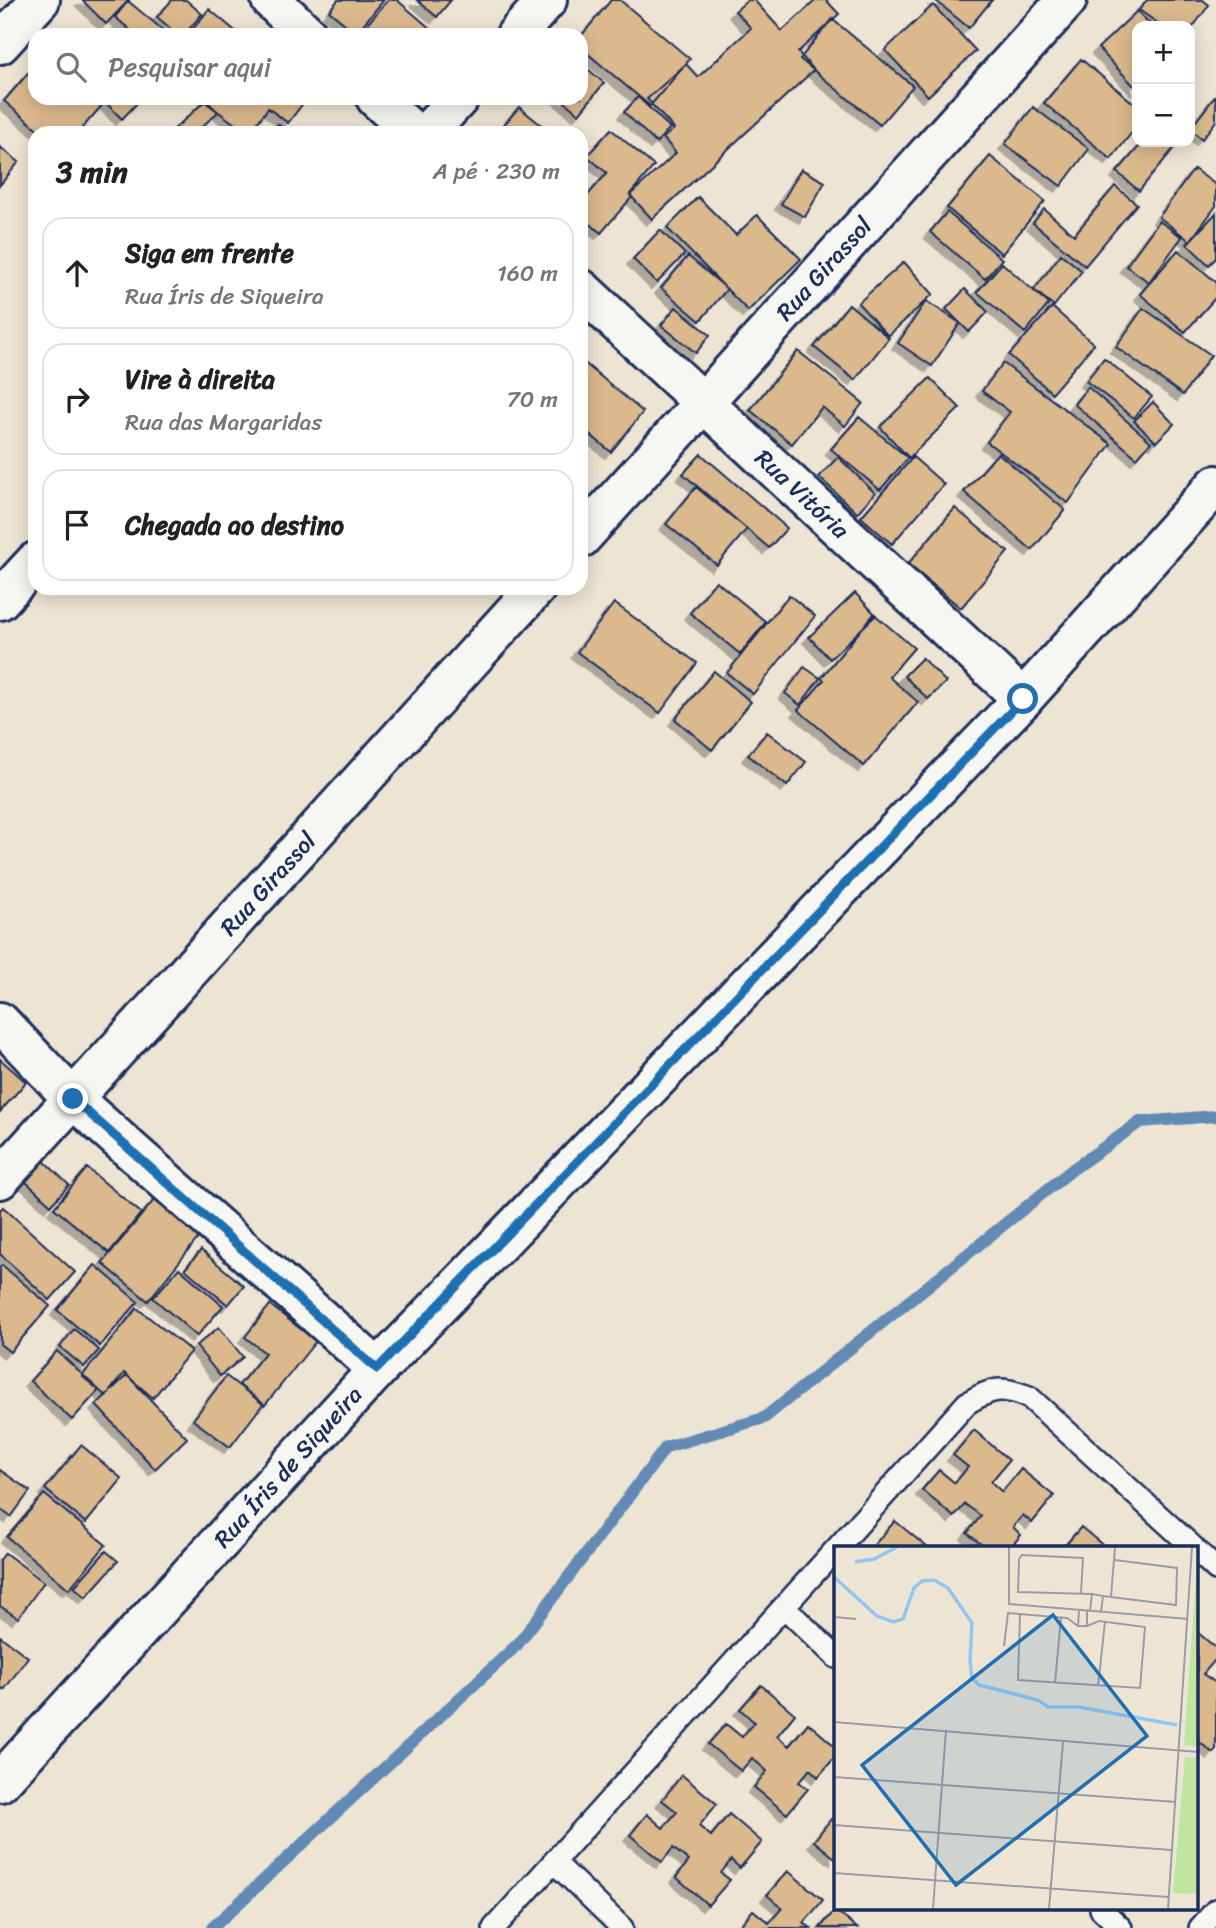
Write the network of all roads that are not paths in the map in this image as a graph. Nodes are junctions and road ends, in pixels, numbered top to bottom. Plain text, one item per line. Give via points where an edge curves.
1 (40, 0) edge
2 (271, 0) edge
3 (547, 0) edge
4 (1067, 0) edge
5 (301, 28) edge
6 (522, 28) edge
7 (0, 44) edge
8 (384, 105) edge
9 (453, 105) edge
10 (406, 126) edge
11 (433, 126) edge
12 (588, 295) edge
13 (704, 402) junction
14 (1216, 485) edge
15 (588, 530) edge
16 (28, 570) edge
17 (530, 595) edge
18 (0, 600) edge
19 (1023, 699) junction
20 (0, 1022) edge
21 (73, 1099) junction
22 (0, 1179) edge
23 (377, 1369) junction
24 (838, 1546) edge
25 (1191, 1546) edge
26 (834, 1550) edge
27 (1198, 1553) edge
28 (1216, 1569) edge
29 (783, 1607) junction
30 (834, 1655) edge
31 (0, 1782) edge
32 (554, 1862) junction
33 (1102, 1910) edge
34 (1216, 1910) edge
35 (494, 1928) edge
36 (622, 1928) edge
37 (1121, 1928) edge
38 (1200, 1928) edge

1 - 7 street
2 - 5 street
3 - 6 street
4 - 13 street, Rua Girassol
8 - 10 street
9 - 11 street
12 - 13 street, Rua Vitória
13 - 15 street, Rua Girassol
13 - 19 street, Rua Vitória
14 - 19 street, Rua Íris de Siqueira
16 - 18 street
17 - 21 street, Rua Girassol
19 - 23 street, Rua Íris de Siqueira
20 - 21 street
21 - 22 street, Rua Girassol
21 - 23 street
23 - 31 street, Rua Íris de Siqueira
24 - 25 lane via 967,1404 987,1391 1008,1389 1029,1397
26 - 29 lane
27 - 28 lane
29 - 30 lane
29 - 32 lane
32 - 35 lane
32 - 36 lane
33 - 37 lane
34 - 38 lane

